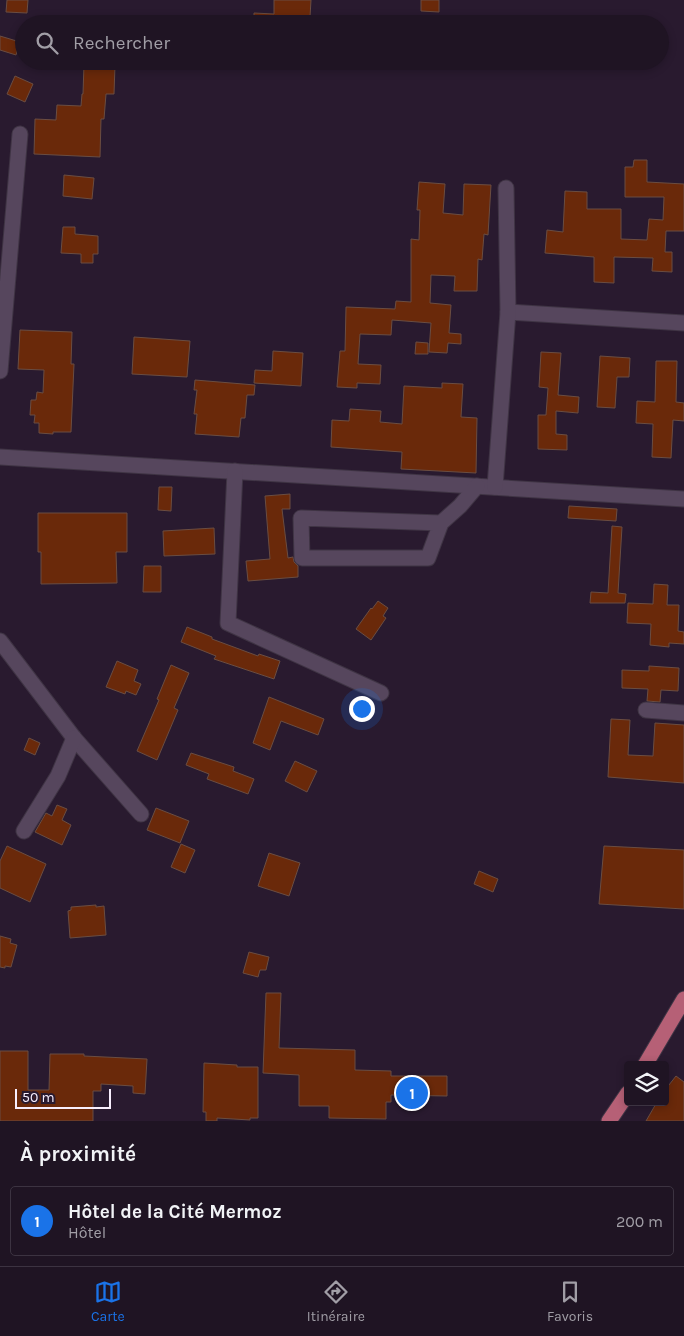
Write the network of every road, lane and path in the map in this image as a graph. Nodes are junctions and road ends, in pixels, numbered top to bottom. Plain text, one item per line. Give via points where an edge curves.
1 (20, 134) dead end
2 (506, 188) dead end
3 (508, 312) junction
4 (684, 323) edge
5 (0, 370) edge
6 (0, 456) edge
7 (235, 471) junction
8 (477, 486) junction
9 (495, 487) junction
10 (684, 499) edge
11 (441, 523) junction
12 (0, 641) edge
13 (381, 693) dead end
14 (646, 710) dead end
15 (684, 713) edge
16 (74, 738) junction
17 (141, 814) dead end
18 (24, 831) dead end
19 (684, 999) edge
20 (647, 1061) edge
21 (624, 1099) edge
22 (609, 1121) edge

1 - 5 street
2 - 3 street
3 - 4 street
3 - 9 street
6 - 7 street
7 - 8 street
7 - 13 street via 228,623
8 - 9 street
8 - 11 street
9 - 10 street
11 - 11 street via 428,558 302,558 301,518
12 - 16 street
14 - 15 street
16 - 17 street
16 - 18 street via 58,776
19 - 20 main road
21 - 22 main road

